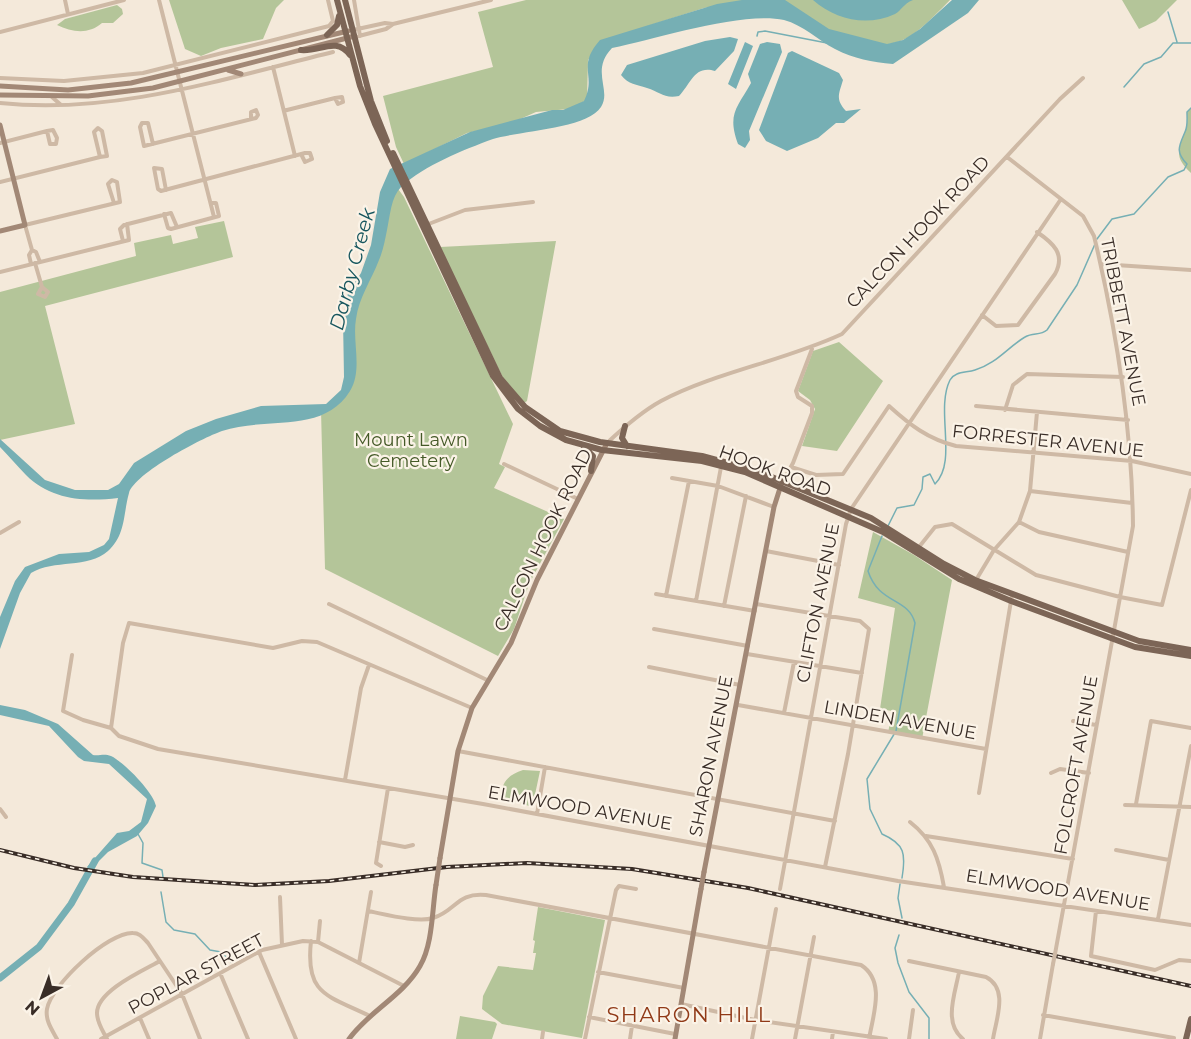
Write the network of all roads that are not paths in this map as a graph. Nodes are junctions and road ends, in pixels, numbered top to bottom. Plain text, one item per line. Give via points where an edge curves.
1 (64, 0) edge
2 (124, 0) edge
3 (159, 0) edge
4 (328, 0) edge
5 (337, 0) edge
6 (345, 0) edge
7 (354, 0) edge
8 (491, 0) edge
9 (340, 12) junction
10 (68, 14) junction
11 (393, 24) junction
12 (361, 29) junction
13 (0, 32) edge
14 (356, 34) junction
15 (327, 35) junction
16 (346, 35) junction
17 (302, 50) junction
18 (293, 52) junction
19 (333, 52) dead end
20 (224, 53) junction
21 (352, 58) junction
22 (226, 61) junction
23 (296, 61) junction
24 (176, 66) junction
25 (273, 66) junction
26 (220, 71) junction
27 (178, 73) junction
28 (241, 74) junction
29 (116, 77) junction
30 (0, 78) edge
31 (1083, 78) dead end
32 (55, 81) junction
33 (180, 81) junction
34 (124, 83) junction
35 (0, 86) edge
36 (182, 89) junction
37 (43, 90) junction
38 (142, 90) junction
39 (0, 95) edge
40 (52, 97) junction
41 (334, 98) dead end
42 (125, 101) junction
43 (0, 103) edge
44 (61, 105) junction
45 (284, 111) junction
46 (251, 119) dead end
47 (0, 125) edge
48 (47, 131) dead end
49 (193, 134) junction
50 (2, 143) edge
51 (153, 144) junction
52 (301, 154) dead end
53 (295, 156) junction
54 (100, 157) junction
55 (392, 157) junction
56 (1007, 157) junction
57 (14, 178) junction
58 (205, 179) junction
59 (0, 182) edge
60 (166, 190) junction
61 (1061, 199) junction
62 (533, 202) dead end
63 (114, 203) junction
64 (164, 214) junction
65 (127, 224) junction
66 (25, 225) junction
67 (425, 225) junction
68 (177, 227) junction
69 (0, 231) edge
70 (1037, 232) junction
71 (123, 242) junction
72 (32, 250) junction
73 (35, 263) junction
74 (1101, 264) junction
75 (1191, 270) edge
76 (0, 272) edge
77 (42, 287) dead end
78 (982, 315) junction
79 (812, 348) junction
80 (1123, 377) junction
81 (976, 405) dead end
82 (1005, 410) junction
83 (1037, 412) junction
84 (1128, 420) junction
85 (907, 423) junction
86 (625, 426) junction
87 (575, 443) junction
88 (607, 443) junction
89 (627, 446) junction
90 (602, 450) junction
91 (1034, 452) junction
92 (1132, 461) junction
93 (504, 464) dead end
94 (722, 465) junction
95 (791, 468) junction
96 (591, 471) junction
97 (1191, 474) edge
98 (672, 478) dead end
99 (689, 481) junction
100 (782, 484) junction
101 (718, 486) junction
102 (1191, 490) edge
103 (1030, 491) junction
104 (746, 496) junction
105 (578, 499) junction
106 (1132, 503) junction
107 (774, 507) junction
108 (850, 513) junction
109 (19, 522) dead end
110 (1019, 522) junction
111 (886, 530) junction
112 (0, 533) edge
113 (918, 548) junction
114 (994, 550) junction
115 (766, 551) junction
116 (1128, 552) junction
117 (839, 565) junction
118 (975, 580) junction
119 (657, 594) dead end
120 (666, 596) junction
121 (1120, 597) junction
122 (1011, 598) junction
123 (696, 601) junction
124 (329, 604) dead end
125 (756, 604) junction
126 (724, 606) junction
127 (755, 611) junction
128 (830, 616) junction
129 (654, 629) dead end
130 (1111, 633) junction
131 (748, 646) junction
132 (1191, 650) edge
133 (747, 654) junction
134 (72, 655) dead end
135 (1191, 656) edge
136 (794, 662) junction
137 (369, 665) junction
138 (649, 667) dead end
139 (820, 667) junction
140 (862, 673) junction
141 (487, 680) junction
142 (741, 685) junction
143 (738, 705) junction
144 (472, 708) junction
145 (784, 713) junction
146 (810, 718) junction
147 (1073, 721) dead end
148 (853, 725) junction
149 (1096, 725) junction
150 (111, 728) junction
151 (1191, 728) edge
152 (1191, 746) edge
153 (986, 749) junction
154 (458, 751) junction
155 (545, 767) junction
156 (1051, 773) dead end
157 (1089, 773) junction
158 (345, 780) junction
159 (388, 788) junction
160 (979, 793) dead end
161 (450, 799) junction
162 (719, 799) junction
163 (1136, 804) junction
164 (1125, 805) dead end
165 (1179, 805) junction
166 (1191, 807) edge
167 (0, 809) edge
168 (793, 812) junction
169 (537, 814) junction
170 (6, 817) dead end
171 (835, 821) junction
172 (910, 822) dead end
173 (926, 837) junction
174 (379, 842) junction
175 (413, 845) dead end
176 (709, 845) junction
177 (1116, 850) dead end
178 (785, 859) junction
179 (1073, 859) junction
180 (1169, 860) junction
181 (381, 866) dead end
182 (825, 867) junction
183 (944, 887) junction
184 (636, 889) dead end
185 (780, 889) dead end
186 (371, 892) dead end
187 (280, 897) dead end
188 (1064, 907) junction
189 (776, 909) dead end
190 (368, 911) junction
191 (1096, 911) junction
192 (608, 919) junction
193 (1158, 919) junction
194 (431, 920) junction
195 (320, 921) dead end
196 (1191, 925) edge
197 (693, 935) junction
198 (814, 937) dead end
199 (311, 940) junction
200 (318, 942) junction
201 (282, 945) junction
202 (768, 948) junction
203 (259, 952) junction
204 (810, 955) junction
205 (160, 961) junction
206 (909, 961) dead end
207 (1191, 961) edge
208 (359, 963) junction
209 (598, 972) junction
210 (959, 972) junction
211 (220, 973) junction
212 (405, 986) junction
213 (684, 988) junction
214 (182, 994) junction
215 (681, 1005) junction
216 (913, 1010) dead end
217 (1043, 1015) junction
218 (370, 1016) junction
219 (589, 1017) junction
220 (141, 1018) junction
221 (1191, 1018) edge
222 (755, 1020) junction
223 (632, 1026) junction
224 (797, 1027) junction
225 (543, 1032) dead end
226 (833, 1032) junction
227 (675, 1036) edge
228 (107, 1038) edge
229 (869, 1038) edge
230 (1174, 1038) edge
231 (57, 1039) edge
232 (101, 1039) edge
233 (149, 1039) edge
234 (200, 1039) edge
235 (248, 1039) edge
236 (296, 1039) edge
237 (349, 1039) edge
238 (542, 1039) edge
239 (585, 1039) edge
240 (630, 1039) edge
241 (752, 1039) edge
242 (795, 1039) edge
243 (832, 1039) edge
244 (886, 1039) edge
245 (909, 1039) edge
246 (963, 1039) edge
247 (993, 1039) edge
248 (1040, 1039) edge
249 (1186, 1039) edge

1 - 10 street
2 - 10 street
3 - 24 street
4 - 20 street via 331,25
5 - 9 main road
6 - 14 main road
7 - 12 street
8 - 11 street
9 - 15 main road via 337,26
9 - 16 main road
10 - 13 street
11 - 12 street
11 - 14 street via 386,29
12 - 14 street
12 - 14 street
14 - 16 street
14 - 55 main road via 371,101
15 - 16 street
15 - 22 street
16 - 17 street
16 - 21 main road
17 - 18 street
17 - 21 main road via 338,45
18 - 23 street
18 - 26 street
19 - 23 street
20 - 22 street
20 - 24 street
21 - 55 main road via 366,104
22 - 27 street
23 - 25 street
24 - 27 street
24 - 29 street
25 - 28 street
25 - 45 street
26 - 28 street
26 - 33 street
27 - 33 street
27 - 34 street
28 - 36 street
29 - 32 street
29 - 34 street
30 - 32 street
31 - 56 street, CALCON HOOK ROAD
32 - 37 street
33 - 36 street
33 - 38 street
34 - 37 street
35 - 37 street
36 - 42 street
36 - 49 street
38 - 40 street
38 - 42 street
39 - 40 street
40 - 44 street
41 - 45 street
42 - 44 street
43 - 44 street
45 - 53 street
46 - 49 street
47 - 50 street
48 - 50 street
49 - 51 street
49 - 58 street
50 - 57 street
51 - 51 street via 148,123 144,122 140,127 144,146
52 - 53 street
53 - 58 street
54 - 54 street via 108,153 98,128 94,132
54 - 57 street
55 - 67 main road, HOOK ROAD
56 - 61 street, TRIBBETT AVENUE
56 - 79 street, CALCON HOOK ROAD via 842,334
57 - 59 street
57 - 66 street
58 - 60 street
58 - 68 street via 214,217
60 - 60 street via 162,169 154,168 158,189
61 - 70 street, CLIFTON AVENUE
61 - 74 street, TRIBBETT AVENUE via 1083,216
62 - 67 street via 465,210
63 - 63 street via 121,198 117,182 112,180 108,183
63 - 66 street
64 - 65 street
64 - 68 street via 172,214
64 - 68 street via 168,228
65 - 71 street via 120,229
65 - 71 street via 131,238
66 - 69 street
66 - 72 street
67 - 87 main road, HOOK ROAD via 502,390 532,421
67 - 88 main road, HOOK ROAD via 495,369 511,393 560,431
70 - 78 street, CLIFTON AVENUE
70 - 78 street via 1059,254 1055,274 1018,325 996,326
71 - 73 street
72 - 73 street via 36,252
72 - 73 street via 29,255
73 - 76 street
73 - 77 street
74 - 75 street
74 - 80 street, TRIBBETT AVENUE
78 - 85 street, CLIFTON AVENUE
79 - 86 street, CALCON HOOK ROAD via 674,395
79 - 95 street via 796,391 798,397 812,406 812,413
80 - 82 street via 1026,374 1013,385
80 - 84 street, TRIBBETT AVENUE
81 - 82 street
82 - 83 street
83 - 84 street
83 - 91 street
84 - 92 street, TRIBBETT AVENUE
85 - 91 street, FORRESTER AVENUE via 936,441
85 - 95 street, FORRESTER AVENUE via 889,406 843,474 816,476
85 - 108 street, CLIFTON AVENUE
86 - 88 street, CALCON HOOK ROAD
86 - 89 main road via 622,438
87 - 90 main road, HOOK ROAD
87 - 96 main road via 591,453
88 - 89 main road, HOOK ROAD
88 - 90 street, CALCON HOOK ROAD
89 - 100 main road, HOOK ROAD via 714,459
90 - 94 main road, HOOK ROAD
90 - 96 street, CALCON HOOK ROAD
91 - 92 street, FORRESTER AVENUE
91 - 103 street
92 - 97 street, FORRESTER AVENUE
92 - 106 street, TRIBBETT AVENUE
93 - 105 street
94 - 100 main road, HOOK ROAD
94 - 101 street
95 - 100 street
96 - 105 street, CALCON HOOK ROAD
98 - 99 street
99 - 101 street
99 - 120 street
100 - 107 street, SHARON AVENUE
100 - 108 main road, HOOK ROAD
101 - 104 street
101 - 123 street
102 - 121 street via 1162,605
103 - 106 street
103 - 110 street
104 - 107 street
104 - 126 street
105 - 141 street, CALCON HOOK ROAD via 537,580 511,643
106 - 116 street, TRIBBETT AVENUE
107 - 115 street, SHARON AVENUE
108 - 111 main road, HOOK ROAD
108 - 117 street, CLIFTON AVENUE
109 - 112 street
110 - 114 street
110 - 116 street via 1039,532
111 - 113 main road, HOOK ROAD
111 - 122 main road, HOOK ROAD via 959,579
113 - 114 street via 932,529 948,523
113 - 118 main road, HOOK ROAD
114 - 118 street
114 - 121 street via 1036,575
115 - 117 street
115 - 125 street, SHARON AVENUE
116 - 121 street, TRIBBETT AVENUE
117 - 128 street, CLIFTON AVENUE
118 - 122 main road, HOOK ROAD
119 - 120 street
120 - 123 street
121 - 130 street, TRIBBETT AVENUE
122 - 130 main road, HOOK ROAD
122 - 153 street
123 - 126 street
124 - 141 street
125 - 127 street, SHARON AVENUE
125 - 128 street
126 - 127 street
127 - 131 street, SHARON AVENUE
128 - 139 street, CLIFTON AVENUE
128 - 140 street via 860,621 868,627
129 - 131 street
130 - 132 main road, HOOK ROAD
130 - 135 main road, HOOK ROAD via 1142,649
130 - 149 street, FOLCROFT AVENUE
131 - 133 street, SHARON AVENUE
133 - 136 street
133 - 142 street, SHARON AVENUE
134 - 150 street, ELMWOOD AVENUE via 63,711
136 - 139 street
136 - 145 street
137 - 144 street
137 - 150 street via 317,642 302,641 273,648 129,623
137 - 158 street via 361,688
138 - 142 street
139 - 140 street
139 - 146 street, CLIFTON AVENUE
140 - 148 street
141 - 144 street, CALCON HOOK ROAD
142 - 143 street, SHARON AVENUE
143 - 145 street, LINDEN AVENUE
143 - 162 street, SHARON AVENUE
144 - 154 street, CALCON HOOK ROAD
145 - 146 street, LINDEN AVENUE
146 - 148 street, LINDEN AVENUE
146 - 168 street, CLIFTON AVENUE
147 - 149 street
148 - 153 street, LINDEN AVENUE
148 - 171 street
149 - 157 street, FOLCROFT AVENUE
150 - 158 street, ELMWOOD AVENUE via 119,736 158,749
151 - 163 street via 1151,722
152 - 165 street
153 - 160 street
154 - 155 street
154 - 161 street, CALCON HOOK ROAD
155 - 162 street
155 - 169 street
156 - 157 street via 1060,769
157 - 179 street, FOLCROFT AVENUE
158 - 159 street, ELMWOOD AVENUE
159 - 161 street, ELMWOOD AVENUE
159 - 174 street
161 - 169 street, ELMWOOD AVENUE
161 - 194 street, CALCON HOOK ROAD, bridge
162 - 168 street
162 - 176 street, SHARON AVENUE
163 - 164 street
163 - 165 street
165 - 166 street
165 - 180 street
167 - 170 street
168 - 171 street
168 - 178 street, CLIFTON AVENUE
169 - 176 street, ELMWOOD AVENUE
171 - 182 street
172 - 173 street
173 - 179 street
173 - 183 street via 939,861
174 - 175 street
174 - 181 street via 376,863
176 - 178 street, ELMWOOD AVENUE
176 - 197 street, SHARON AVENUE, bridge
177 - 180 street
178 - 182 street, ELMWOOD AVENUE
178 - 185 street, CLIFTON AVENUE
179 - 188 street, FOLCROFT AVENUE
180 - 193 street
182 - 183 street, ELMWOOD AVENUE
183 - 188 street, ELMWOOD AVENUE
184 - 192 street via 617,888
186 - 190 street
187 - 201 street
188 - 191 street, ELMWOOD AVENUE
188 - 217 street, FOLCROFT AVENUE, bridge
189 - 202 street
190 - 194 street
190 - 208 street
191 - 193 street, ELMWOOD AVENUE
191 - 207 street via 1091,956 1155,970 1179,960
192 - 194 street via 474,894 463,897
192 - 197 street
192 - 209 street
193 - 196 street, ELMWOOD AVENUE
194 - 212 street, CALCON HOOK ROAD via 421,965
195 - 200 street
197 - 202 street
197 - 213 street, SHARON AVENUE
198 - 204 street
199 - 200 street, POPLAR STREET
199 - 201 street, POPLAR STREET
199 - 218 street via 309,963 314,983 329,996
200 - 208 street, POPLAR STREET
201 - 203 street, POPLAR STREET
202 - 204 street
202 - 222 street
203 - 211 street, POPLAR STREET
203 - 236 street
204 - 224 street
204 - 229 street via 866,969 876,986
205 - 214 street
205 - 228 street via 119,984 100,1002 97,1016
205 - 231 street via 141,935 132,933 93,952 48,1004 46,1016
206 - 210 street
208 - 212 street, POPLAR STREET
209 - 213 street
209 - 219 street
210 - 246 street via 951,1021
210 - 247 street via 989,979 998,988
211 - 214 street, POPLAR STREET
211 - 235 street
212 - 218 street, CALCON HOOK ROAD
213 - 215 street, SHARON AVENUE
214 - 220 street, POPLAR STREET
214 - 234 street
215 - 222 street
215 - 227 street, SHARON AVENUE
216 - 245 street
217 - 230 street
217 - 248 street, FOLCROFT AVENUE
218 - 237 street, CALCON HOOK ROAD
219 - 223 street
219 - 239 street
220 - 228 street, POPLAR STREET
220 - 233 street
221 - 249 main road
222 - 224 street
222 - 241 street
223 - 227 street
223 - 240 street
224 - 226 street
224 - 242 street
225 - 238 street
226 - 229 street
226 - 243 street
228 - 232 street, POPLAR STREET
229 - 244 street

